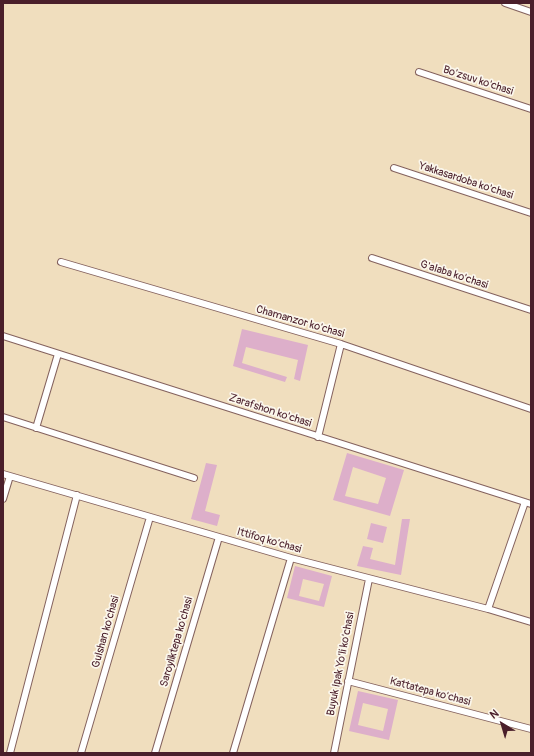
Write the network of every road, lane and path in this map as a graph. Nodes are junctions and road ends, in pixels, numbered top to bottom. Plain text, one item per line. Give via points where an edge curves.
1 (505, 3) edge
2 (531, 12) edge
3 (419, 72) dead end
4 (531, 109) edge
5 (394, 168) dead end
6 (531, 213) edge
7 (372, 258) dead end
8 (61, 262) dead end
9 (531, 310) edge
10 (3, 336) edge
11 (341, 344) junction
12 (58, 354) junction
13 (531, 409) edge
14 (3, 417) edge
15 (36, 428) junction
16 (318, 437) junction
17 (3, 474) edge
18 (10, 476) junction
19 (194, 478) dead end
20 (77, 495) junction
21 (3, 499) edge
22 (528, 503) edge
23 (150, 517) junction
24 (218, 537) junction
25 (291, 558) junction
26 (369, 579) junction
27 (488, 610) junction
28 (531, 622) edge
29 (348, 681) junction
30 (531, 729) edge
31 (10, 753) edge
32 (81, 753) edge
33 (155, 753) edge
34 (234, 753) edge
35 (334, 753) edge

1 - 2 street
3 - 4 street, Bo'zsuv ko'chasi
5 - 6 street, Yakkasardoba ko'chasi
7 - 9 street, G'alaba ko'chasi
8 - 11 street, Chamanzor ko'chasi
10 - 12 street, Zarafshon ko'chasi
11 - 13 street, Chamanzor ko'chasi
11 - 16 street
12 - 15 street
12 - 16 street, Zarafshon ko'chasi
14 - 15 street
15 - 19 street
16 - 22 street, Zarafshon ko'chasi
17 - 18 street, Ittifoq ko'chasi
18 - 20 street, Ittifoq ko'chasi
18 - 21 street
20 - 23 street, Ittifoq ko'chasi
20 - 31 street
22 - 27 street
23 - 24 street, Ittifoq ko'chasi
23 - 32 street, Gulshan ko'chasi
24 - 25 street, Ittifoq ko'chasi
24 - 33 street, Saroyliktepa ko'chasi
25 - 26 street, Ittifoq ko'chasi
25 - 34 street
26 - 27 street, Ittifoq ko'chasi
26 - 29 street, Buyuk Ipak Yo'li ko'chasi
27 - 28 street, Ittifoq ko'chasi
29 - 30 street, Kattatepa ko'chasi
29 - 35 street, Buyuk Ipak Yo'li ko'chasi

